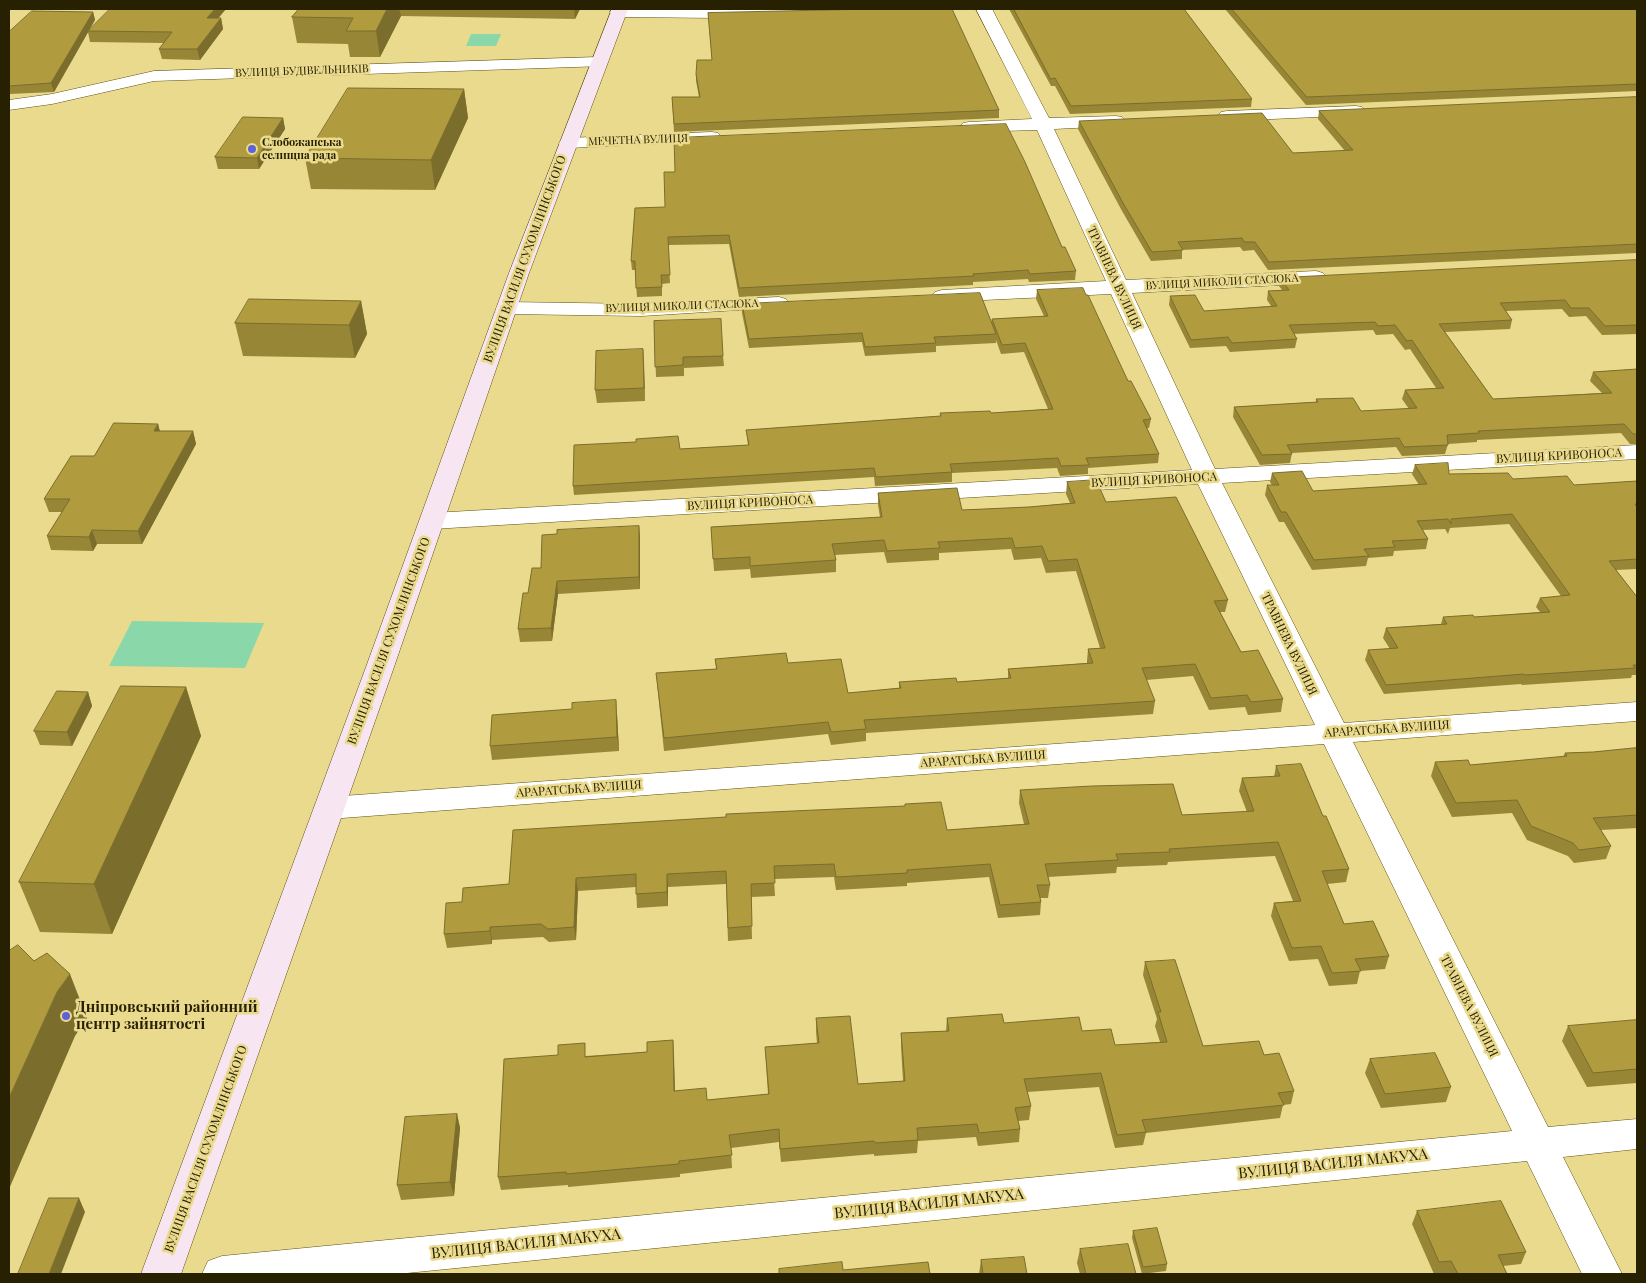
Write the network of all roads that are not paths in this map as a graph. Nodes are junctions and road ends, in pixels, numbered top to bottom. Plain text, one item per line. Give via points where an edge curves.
1 (872, 9) edge
2 (984, 9) edge
3 (619, 10) edge
4 (599, 62) junction
5 (9, 105) edge
6 (1370, 110) edge
7 (1211, 117) edge
8 (1132, 120) edge
9 (1043, 124) junction
10 (948, 128) edge
11 (725, 137) edge
12 (568, 143) junction
13 (1338, 276) edge
14 (1119, 287) junction
15 (923, 296) edge
16 (796, 302) edge
17 (506, 308) junction
18 (1637, 452) edge
19 (1207, 477) junction
20 (432, 521) junction
21 (1637, 711) edge
22 (1332, 732) junction
23 (329, 808) junction
24 (1637, 1134) edge
25 (1538, 1144) junction
26 (161, 1274) edge
27 (222, 1274) edge
28 (1602, 1274) edge

1 - 3 street via 720,13
2 - 9 street, ТРАВНЕВА ВУЛИЦЯ
3 - 4 main road, ВУЛИЦЯ ВАСИЛЯ СУХОМЛИНСЬКОГО
4 - 5 street, ВУЛИЦЯ БУДІВЕЛЬНИКІВ via 154,76 52,99
4 - 12 main road, ВУЛИЦЯ ВАСИЛЯ СУХОМЛИНСЬКОГО
6 - 7 street
8 - 9 street
9 - 10 street
9 - 14 street, ТРАВНЕВА ВУЛИЦЯ
11 - 12 street, МЕЧЕТНА ВУЛИЦЯ
12 - 17 main road, ВУЛИЦЯ ВАСИЛЯ СУХОМЛИНСЬКОГО
13 - 14 street, ВУЛИЦЯ МИКОЛИ СТАСЮКА
14 - 15 street, ВУЛИЦЯ МИКОЛИ СТАСЮКА
14 - 19 street, ТРАВНЕВА ВУЛИЦЯ
16 - 17 street, ВУЛИЦЯ МИКОЛИ СТАСЮКА via 642,310
17 - 20 main road, ВУЛИЦЯ ВАСИЛЯ СУХОМЛИНСЬКОГО
18 - 19 street, ВУЛИЦЯ КРИВОНОСА
19 - 20 street, ВУЛИЦЯ КРИВОНОСА
19 - 22 street, ТРАВНЕВА ВУЛИЦЯ
20 - 23 main road, ВУЛИЦЯ ВАСИЛЯ СУХОМЛИНСЬКОГО
21 - 22 street, АРАРАТСЬКА ВУЛИЦЯ
22 - 23 street, АРАРАТСЬКА ВУЛИЦЯ
22 - 25 street, ТРАВНЕВА ВУЛИЦЯ
23 - 26 main road, ВУЛИЦЯ ВАСИЛЯ СУХОМЛИНСЬКОГО
24 - 25 street, ВУЛИЦЯ ВАСИЛЯ МАКУХА
25 - 27 street, ВУЛИЦЯ ВАСИЛЯ МАКУХА
25 - 28 street, ТРАВНЕВА ВУЛИЦЯ

